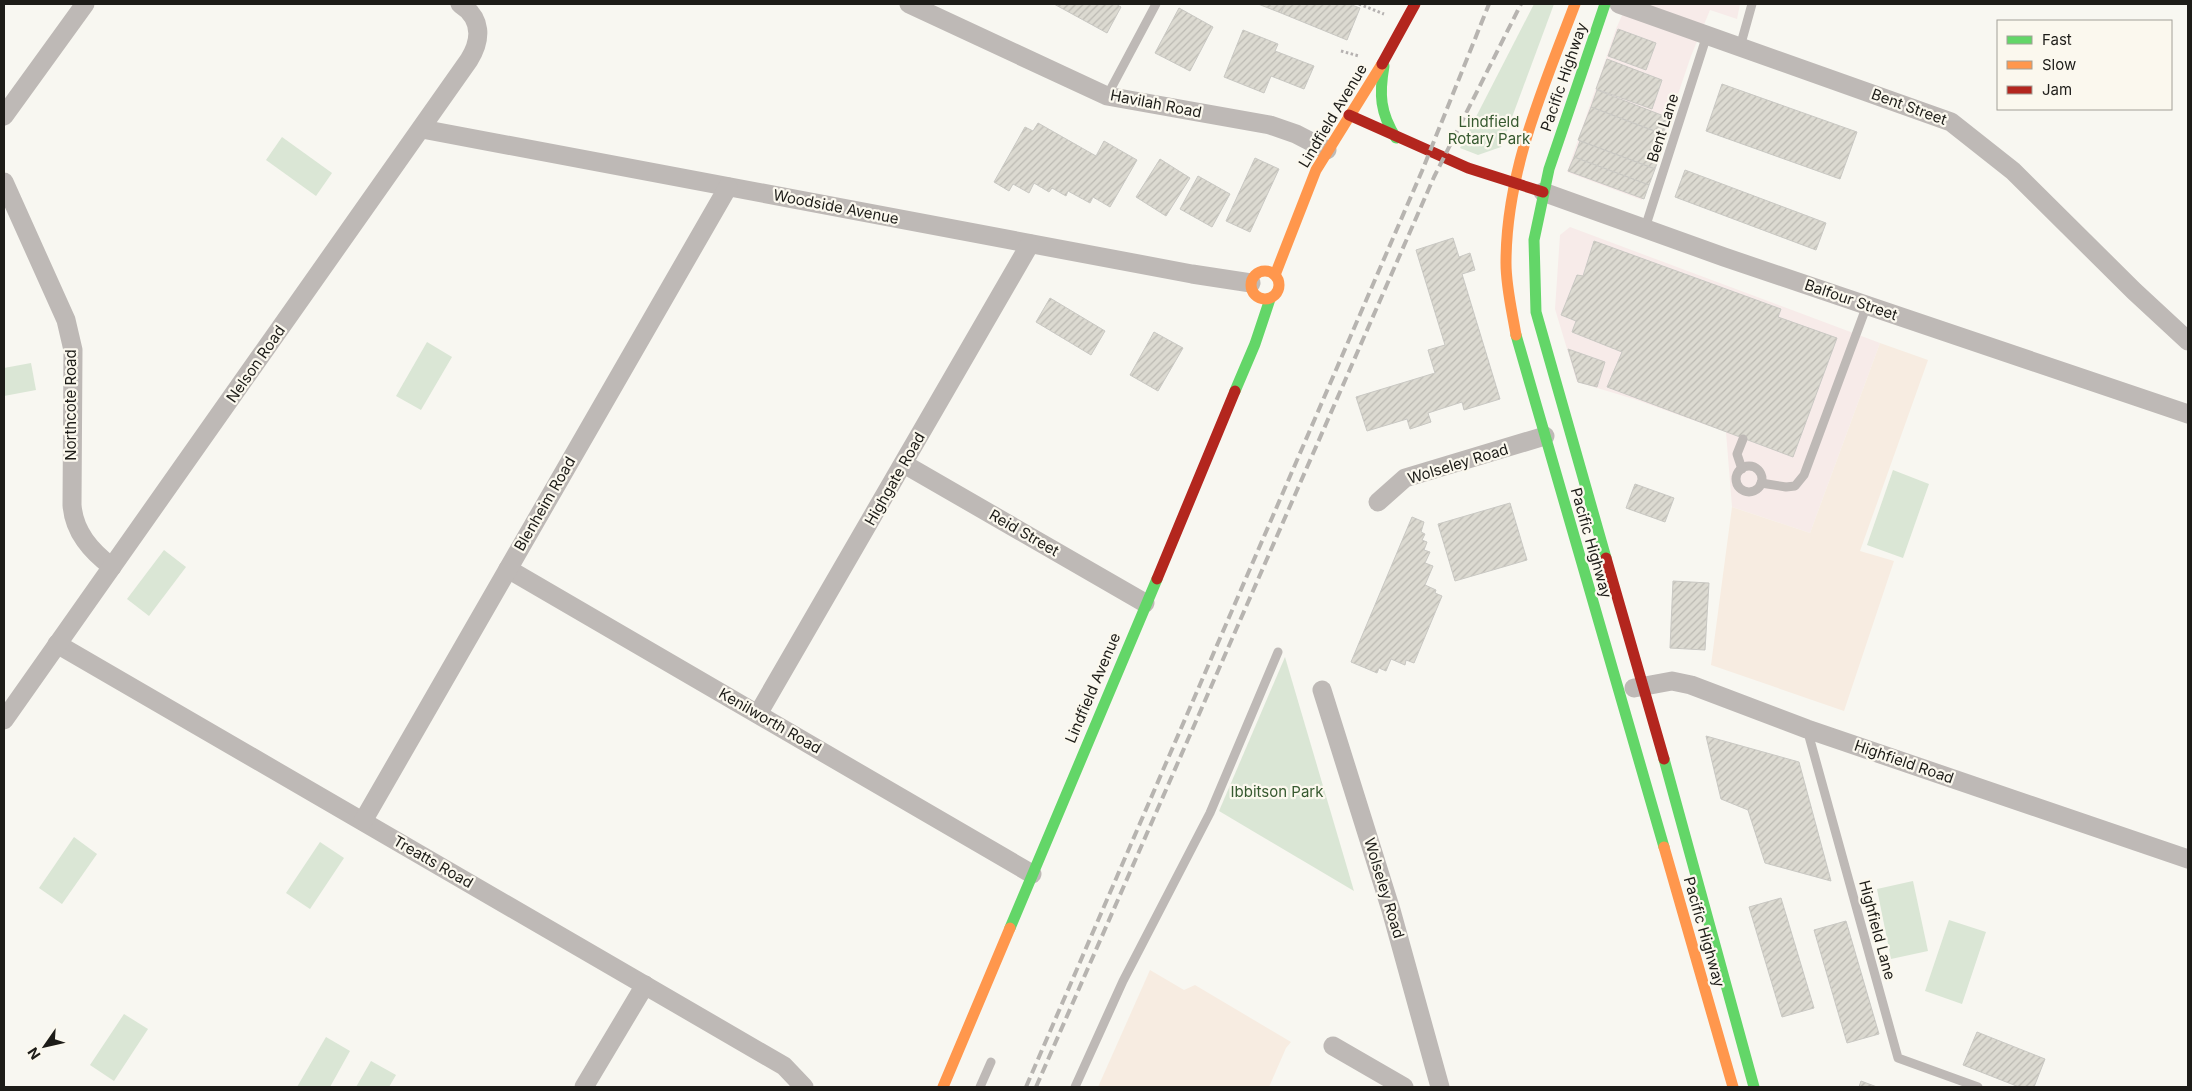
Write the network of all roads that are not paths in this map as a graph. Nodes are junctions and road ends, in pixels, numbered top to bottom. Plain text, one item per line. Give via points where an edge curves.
1 (85, 4) edge
2 (460, 4) edge
3 (909, 4) edge
4 (1156, 4) edge
5 (1415, 4) edge
6 (1574, 4) edge
7 (1605, 4) edge
8 (1619, 4) edge
9 (1752, 4) edge
10 (1707, 35) junction
11 (1740, 47) junction
12 (1386, 57) junction
13 (1107, 96) junction
14 (1349, 115) junction
15 (4, 116) edge
16 (422, 129) junction
17 (1396, 138) junction
18 (1327, 150) junction
19 (4, 182) edge
20 (1515, 185) junction
21 (728, 187) junction
22 (1543, 192) junction
23 (1645, 228) junction
24 (1030, 244) junction
25 (1275, 275) junction
26 (1250, 283) junction
27 (1270, 299) junction
28 (1867, 305) junction
29 (2188, 341) edge
30 (2188, 414) edge
31 (1545, 436) junction
32 (1743, 439) dead end
33 (904, 464) junction
34 (1742, 468) junction
35 (1761, 483) junction
36 (1378, 502) dead end
37 (112, 567) junction
38 (508, 568) junction
39 (1145, 603) junction
40 (57, 644) junction
41 (1278, 652) dead end
42 (1644, 686) junction
43 (1322, 690) dead end
44 (1618, 691) junction
45 (758, 714) junction
46 (4, 720) edge
47 (1807, 729) junction
48 (363, 821) junction
49 (2188, 860) edge
50 (1032, 874) junction
51 (645, 985) junction
52 (1334, 1046) dead end
53 (991, 1062) dead end
54 (584, 1087) edge
55 (804, 1087) edge
56 (943, 1087) edge
57 (980, 1087) edge
58 (1075, 1087) edge
59 (1404, 1087) edge
60 (1440, 1087) edge
61 (1733, 1087) edge
62 (1754, 1087) edge
63 (1978, 1087) edge

1 - 15 street
2 - 16 street, Nelson Road via 475,19 477,45
3 - 13 street, Havilah Road
4 - 13 lane
5 - 12 main road, Lindfield Avenue
6 - 20 main road, Pacific Highway via 1520,161
7 - 22 main road, Pacific Highway
8 - 10 street, Bent Street
9 - 11 lane
10 - 11 street, Bent Street
10 - 23 lane, Bent Lane
11 - 29 street, Bent Street via 1951,122 2014,171
12 - 14 main road, Lindfield Avenue
12 - 17 main road via 1379,98 1384,118
13 - 18 street, Havilah Road via 1281,128
14 - 17 main road
14 - 18 main road, Lindfield Avenue
16 - 21 street, Woodside Avenue
16 - 37 street, Nelson Road
17 - 20 main road
18 - 25 main road, Lindfield Avenue via 1307,190
19 - 37 street, Northcote Road via 66,320 73,350 74,520 91,548
20 - 22 main road, Balfour Street
20 - 31 main road, Pacific Highway via 1507,238 1508,293 1516,337
21 - 24 street, Woodside Avenue
21 - 38 street, Blenheim Road
22 - 23 street, Balfour Street
22 - 42 main road, Pacific Highway via 1534,240 1536,312
23 - 28 street, Balfour Street
24 - 26 street, Woodside Avenue
24 - 33 street, Highgate Road
25 - 26 main road via 1262,271
25 - 27 main road via 1279,288
26 - 27 main road via 1258,298
27 - 39 main road, Lindfield Avenue via 1255,344
28 - 30 street, Balfour Street
28 - 35 lane via 1804,475 1794,486
31 - 36 street, Wolseley Road via 1405,478
31 - 44 main road, Pacific Highway
32 - 34 lane via 1737,454
33 - 39 street, Reid Street
33 - 45 street, Highgate Road
34 - 35 lane via 1755,468
34 - 35 lane via 1736,482 1742,491 1754,491
37 - 40 street, Nelson Road
38 - 45 street, Kenilworth Road
38 - 48 street, Blenheim Road
39 - 50 main road, Lindfield Avenue
40 - 46 street, Nelson Road
40 - 48 street, Treatts Road
41 - 58 lane via 1210,813 1122,981
42 - 44 street, Highfield Road
42 - 47 street, Highfield Road via 1672,681 1691,684
42 - 62 main road, Pacific Highway
43 - 60 street, Wolseley Road via 1392,910
44 - 61 main road, Pacific Highway
45 - 50 street, Kenilworth Road
47 - 49 street, Highfield Road
47 - 63 lane, Highfield Lane via 1898,1058
48 - 51 street, Treatts Road
50 - 56 main road, Lindfield Avenue
51 - 54 street
51 - 55 street, Treatts Road via 784,1066
52 - 59 street
53 - 57 lane

